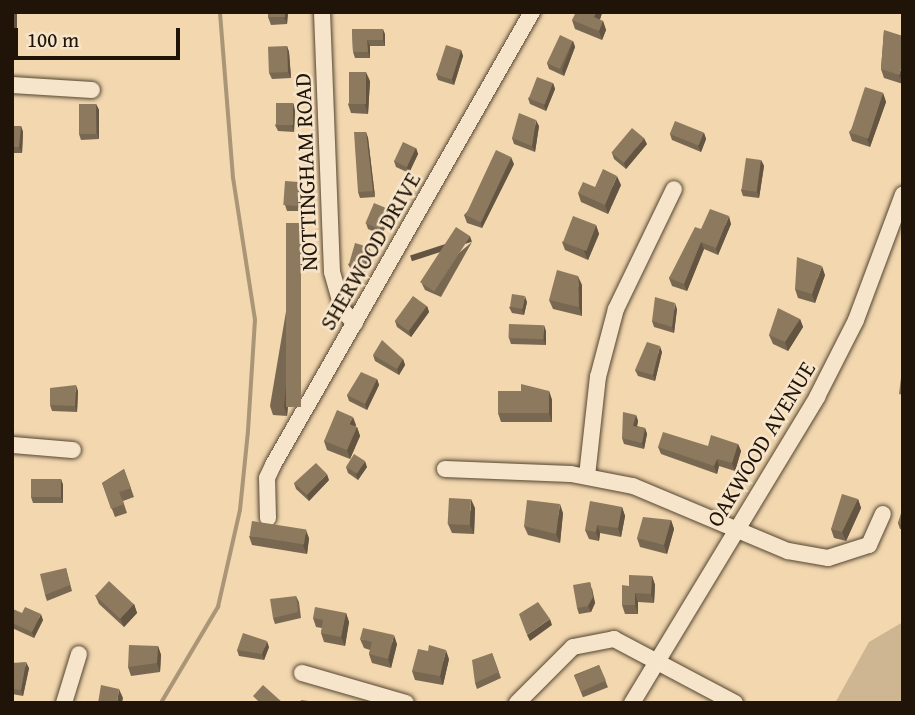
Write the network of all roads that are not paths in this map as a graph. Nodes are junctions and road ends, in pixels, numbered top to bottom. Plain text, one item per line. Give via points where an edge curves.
1 (322, 12) edge
2 (532, 12) edge
3 (12, 85) edge
4 (92, 90) dead end
5 (674, 189) dead end
6 (903, 194) edge
7 (355, 323) junction
8 (12, 445) edge
9 (72, 450) dead end
10 (445, 470) dead end
11 (587, 477) junction
12 (883, 514) dead end
13 (268, 518) dead end
14 (740, 525) junction
15 (79, 654) dead end
16 (658, 658) junction
17 (302, 673) dead end
18 (64, 703) edge
19 (406, 703) edge
20 (517, 703) edge
21 (632, 703) edge
22 (735, 703) edge

1 - 7 street, NOTTINGHAM ROAD via 332,272 343,311
2 - 7 street, SHERWOOD DRIVE
3 - 4 street
5 - 11 street via 615,309 598,377
6 - 14 street, OAKWOOD AVENUE via 842,350
7 - 13 street, SHERWOOD DRIVE via 267,478
8 - 9 street
10 - 11 street
11 - 14 street via 633,486
12 - 14 street via 869,545 828,558 788,551
14 - 16 street, OAKWOOD AVENUE
15 - 18 street
16 - 20 street via 614,639 591,641 558,657
16 - 21 street, OAKWOOD AVENUE
16 - 22 street
17 - 19 street

